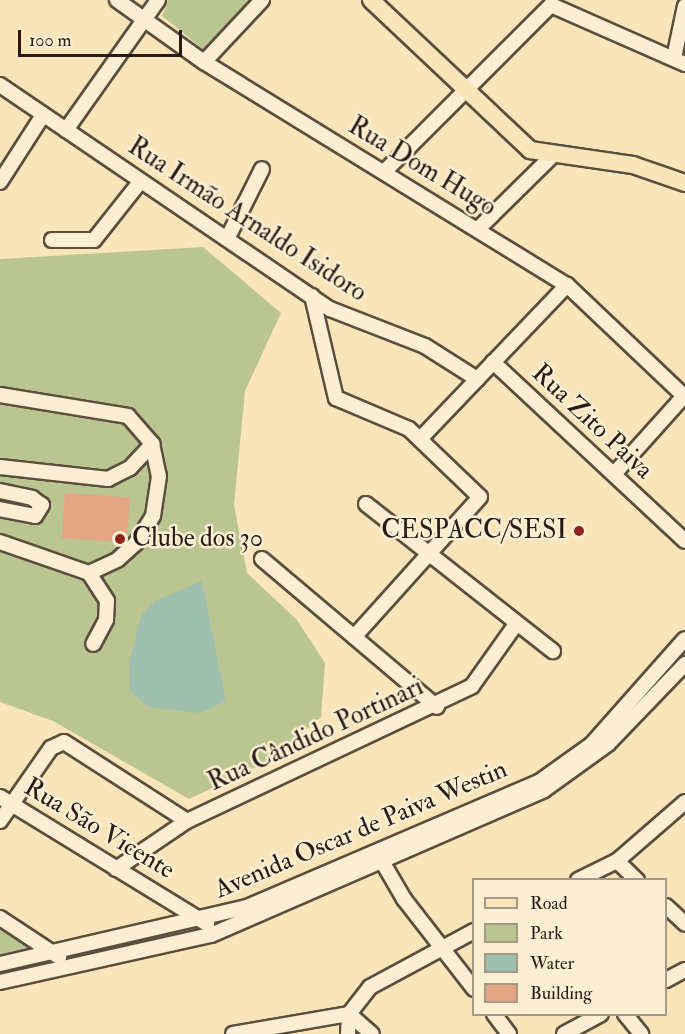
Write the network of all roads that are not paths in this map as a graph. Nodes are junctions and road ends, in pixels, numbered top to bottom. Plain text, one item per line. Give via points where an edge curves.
1 (117, 0) edge
2 (158, 0) edge
3 (262, 0) edge
4 (371, 0) edge
5 (685, 6) edge
6 (142, 19) junction
7 (679, 61) edge
8 (204, 62) junction
9 (0, 85) edge
10 (465, 91) junction
11 (43, 115) junction
12 (66, 130) junction
13 (551, 157) junction
14 (262, 169) dead end
15 (384, 172) junction
16 (0, 182) edge
17 (140, 182) junction
18 (685, 183) edge
19 (478, 229) junction
20 (227, 239) junction
21 (52, 240) dead end
22 (567, 285) junction
23 (312, 296) junction
24 (493, 362) junction
25 (477, 379) junction
26 (0, 395) edge
27 (685, 397) edge
28 (420, 439) junction
29 (152, 444) junction
30 (0, 467) edge
31 (614, 474) junction
32 (0, 491) edge
33 (366, 504) dead end
34 (0, 509) edge
35 (685, 541) edge
36 (0, 542) edge
37 (431, 556) junction
38 (262, 559) dead end
39 (89, 573) junction
40 (516, 624) junction
41 (354, 637) junction
42 (93, 644) dead end
43 (682, 649) edge
44 (553, 651) dead end
45 (685, 664) edge
46 (437, 707) junction
47 (541, 786) junction
48 (6, 800) edge
49 (685, 802) edge
50 (0, 821) edge
51 (187, 821) junction
52 (380, 858) junction
53 (617, 861) junction
54 (116, 869) junction
55 (580, 878) edge
56 (637, 878) edge
57 (667, 907) edge
58 (0, 918) edge
59 (205, 920) junction
60 (685, 924) edge
61 (472, 931) edge
62 (211, 935) junction
63 (440, 946) junction
64 (57, 952) junction
65 (0, 964) edge
66 (62, 968) junction
67 (685, 970) edge
68 (667, 979) edge
69 (0, 982) edge
70 (472, 986) edge
71 (349, 1014) junction
72 (496, 1016) edge
73 (597, 1016) edge
74 (627, 1016) edge
75 (242, 1033) edge
76 (348, 1034) edge
77 (372, 1034) edge
78 (509, 1034) edge
79 (564, 1034) edge
80 (641, 1034) edge

1 - 6 street, Rua Dom Hugo
2 - 6 street
3 - 8 street
4 - 10 main road
5 - 7 street
6 - 8 street, Rua Dom Hugo
6 - 12 street
7 - 10 street via 551,5
8 - 15 street, Rua Dom Hugo
9 - 11 street, Rua Irmão Arnaldo Isidoro
10 - 13 main road via 524,145
10 - 15 street
11 - 12 street, Rua Irmão Arnaldo Isidoro
11 - 16 street
12 - 17 street, Rua Irmão Arnaldo Isidoro
13 - 18 main road via 633,165
13 - 19 street
14 - 20 street
15 - 19 street, Rua Dom Hugo
17 - 20 street, Rua Irmão Arnaldo Isidoro
17 - 21 street via 94,240
19 - 22 street, Rua Dom Hugo
20 - 23 street, Rua Irmão Arnaldo Isidoro
22 - 24 street
22 - 27 street, Rua Dom Hugo
23 - 25 street, Rua Irmão Arnaldo Isidoro via 350,318 425,346
23 - 28 street via 336,398 388,417
24 - 25 street
24 - 31 street, Rua Zito Paiva
25 - 28 street
26 - 29 street via 128,416
27 - 31 street
28 - 37 street via 480,497
29 - 30 street via 130,468 108,479 88,481
29 - 39 street via 159,476 153,516 117,560
31 - 35 street, Rua Zito Paiva
32 - 34 street via 32,498 42,506 35,516
33 - 37 street
36 - 39 street
37 - 40 street
37 - 41 street
38 - 41 street
39 - 42 street via 107,601 106,620
40 - 44 street
40 - 46 street, Rua Cândido Portinari via 472,686
41 - 46 street
43 - 47 street, Avenida Oscar de Paiva Westin via 592,744
45 - 47 street, Avenida Oscar de Paiva Westin via 608,744
46 - 51 street, Rua Cândido Portinari
47 - 52 street, Avenida Oscar de Paiva Westin
48 - 50 street
48 - 51 street via 51,748 64,742
48 - 54 street, Rua São Vicente
49 - 53 street
51 - 54 street, Rua Cândido Portinari
52 - 59 street, Avenida Oscar de Paiva Westin
52 - 62 street, Avenida Oscar de Paiva Westin
52 - 63 street
53 - 55 street
53 - 56 street
54 - 59 street, Rua São Vicente
57 - 60 street
58 - 64 street
59 - 62 street
59 - 64 street, Avenida Oscar de Paiva Westin
61 - 63 street
62 - 66 street, Avenida Oscar de Paiva Westin
63 - 70 street
63 - 71 street via 370,987
64 - 65 street, Avenida Oscar de Paiva Westin
64 - 66 street
66 - 69 street, Avenida Oscar de Paiva Westin
67 - 68 street
71 - 75 street
71 - 76 street
71 - 77 street
72 - 78 street
73 - 79 street
74 - 80 street

